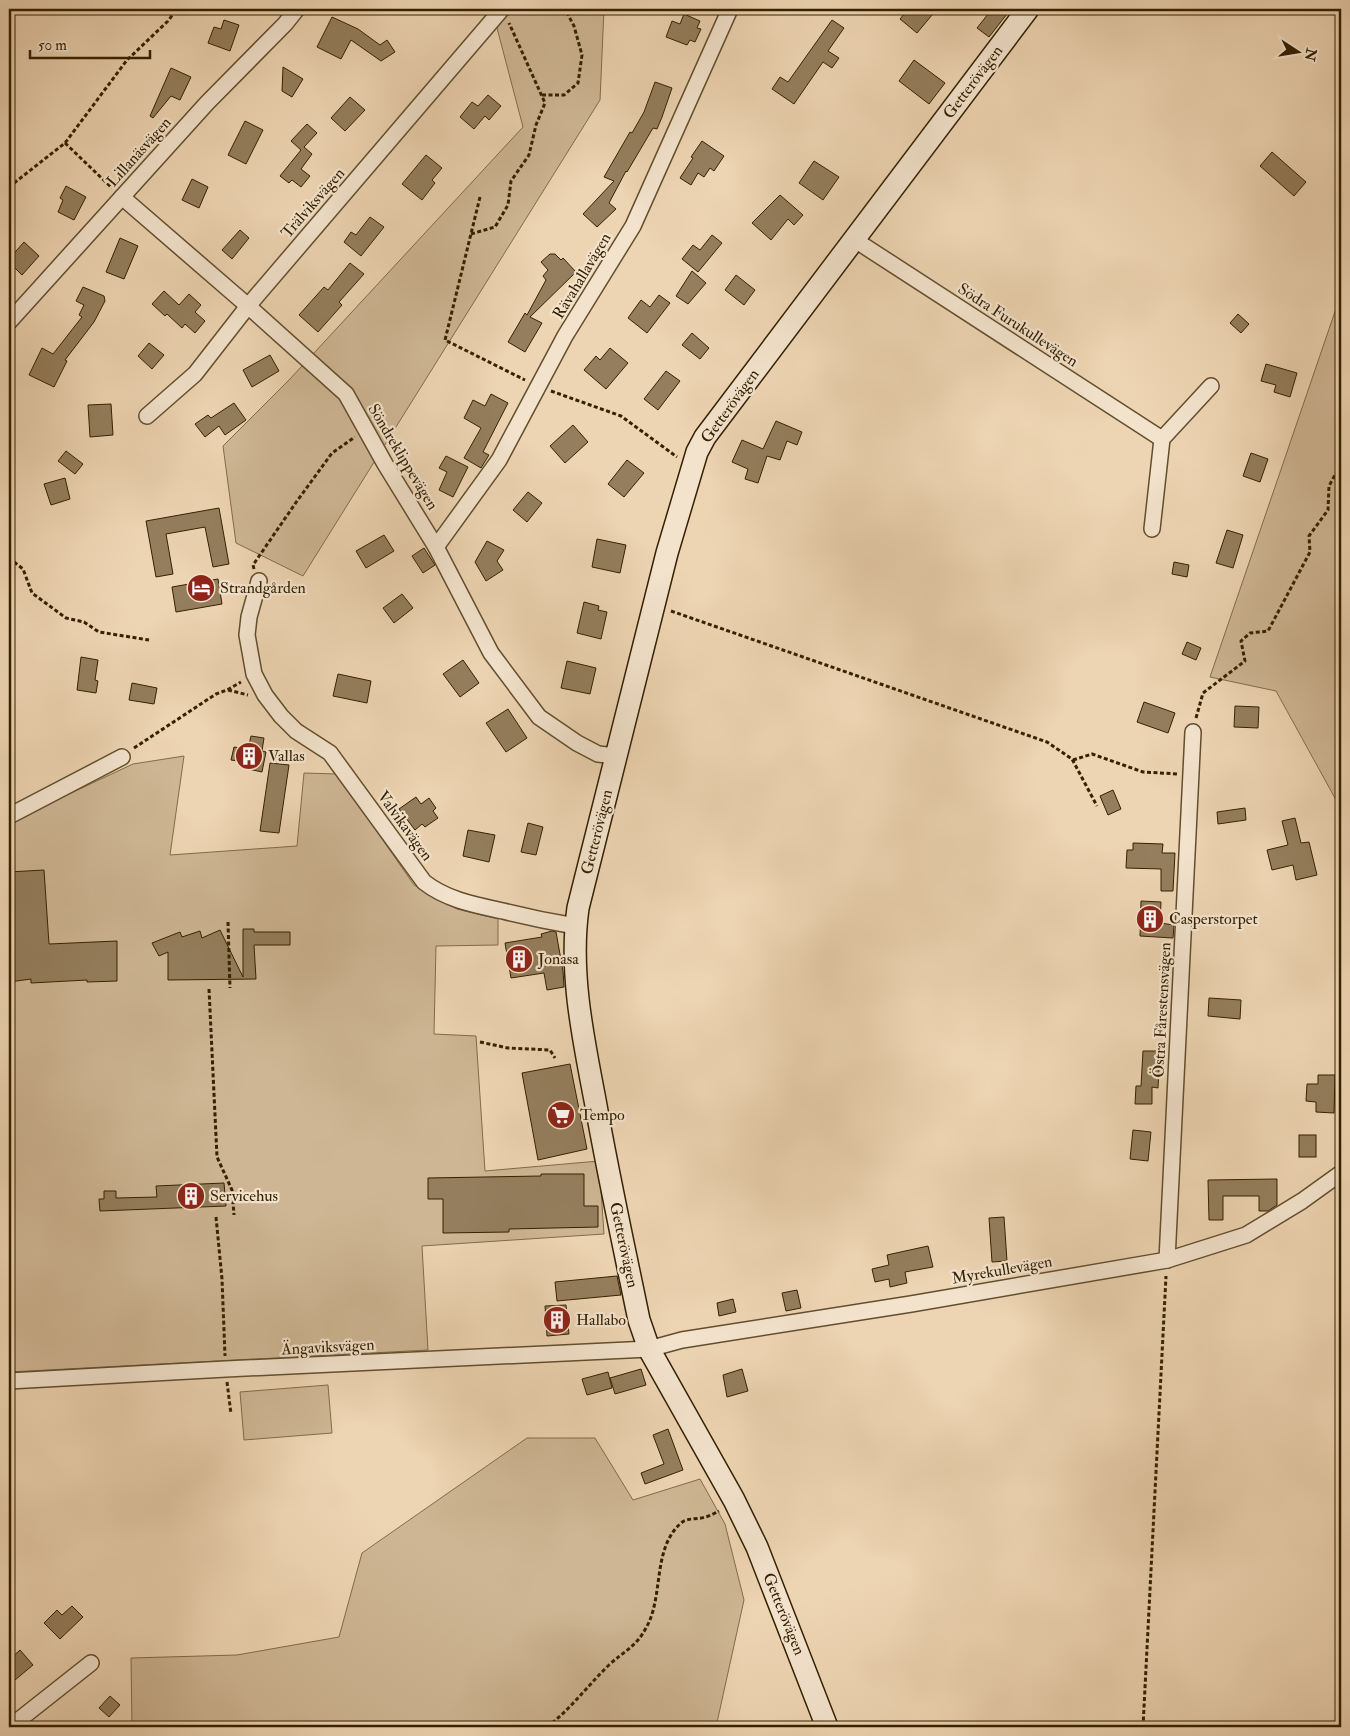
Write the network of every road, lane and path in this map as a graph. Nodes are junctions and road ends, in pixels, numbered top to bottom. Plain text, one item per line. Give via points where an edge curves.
1 (177, 9) edge
2 (297, 9) edge
3 (566, 9) edge
4 (730, 9) edge
5 (1028, 9) edge
6 (504, 13) edge
7 (542, 94) junction
8 (65, 143) junction
9 (9, 187) edge
10 (122, 197) junction
11 (480, 197) dead end
12 (471, 235) junction
13 (855, 240) junction
14 (248, 306) junction
15 (9, 322) edge
16 (538, 386) junction
17 (1211, 386) dead end
18 (147, 416) dead end
19 (365, 430) junction
20 (1162, 439) junction
21 (1341, 464) edge
22 (692, 468) junction
23 (1152, 530) dead end
24 (436, 547) junction
25 (9, 558) edge
26 (259, 581) joint
27 (654, 605) junction
28 (150, 640) dead end
29 (254, 674) junction
30 (1193, 732) joint
31 (616, 756) junction
32 (122, 757) joint
33 (1072, 760) junction
34 (1191, 774) junction
35 (1097, 806) dead end
36 (9, 816) edge
37 (228, 922) dead end
38 (575, 926) junction
39 (230, 988) dead end
40 (209, 989) dead end
41 (480, 1042) dead end
42 (555, 1058) dead end
43 (1341, 1173) edge
44 (234, 1215) dead end
45 (216, 1217) dead end
46 (1167, 1260) junction
47 (649, 1349) junction
48 (226, 1369) junction
49 (9, 1381) edge
50 (231, 1414) dead end
51 (734, 1500) junction
52 (91, 1663) dead end
53 (10, 1727) edge
54 (547, 1727) edge
55 (827, 1727) edge
56 (1144, 1727) edge

1 - 8 path via 127,60
2 - 10 street, Lillanäsvägen
3 - 7 path via 582,55 578,83 564,95
4 - 16 street, Rävahallavägen via 633,226
5 - 13 street, Getterövägen
6 - 7 path
6 - 14 street, Trälviksvägen
7 - 12 path via 545,103 529,155 511,181 508,205 495,227
8 - 9 path
8 - 10 path
10 - 14 street, Söndreklippevägen
10 - 15 street, Lillanäsvägen
11 - 12 path
12 - 16 path via 444,340
13 - 20 street, Södra Furukullevägen
13 - 22 street, Getterövägen via 705,437
14 - 18 street, Trälviksvägen via 195,374
14 - 19 street, Söndreklippevägen via 346,394
16 - 22 path via 620,416
16 - 24 street, Rävahallavägen via 499,460
17 - 20 street
19 - 24 street, Söndreklippevägen
19 - 26 path via 332,453 296,502 253,565
20 - 23 street
21 - 30 path via 1329,486 1328,510 1309,536 1310,552 1268,631 1250,633 1241,641 1245,661 1203,693
22 - 27 street, Getterövägen
24 - 31 street, Söndreklippevägen via 491,653 539,717 598,754
25 - 28 path via 23,569 32,593 66,618 84,622 100,632
26 - 29 street, Valvikavägen via 247,635
27 - 31 street, Getterövägen
27 - 33 path via 1047,742
29 - 32 path via 210,698
29 - 38 street, Valvikavägen via 281,716 296,731 330,753 424,882 434,890 462,902
30 - 34 street, Östra Fårestensvägen
31 - 38 street, Getterövägen
32 - 36 street
33 - 34 path via 1092,754 1143,772
33 - 35 path
34 - 46 street, Östra Fårestensvägen
37 - 39 path
38 - 47 street, Getterövägen via 576,974 586,1053 639,1320
40 - 44 path via 217,1157 232,1190
41 - 42 path via 508,1048 550,1050
43 - 46 street, Myrekullevägen via 1246,1235
45 - 48 path
46 - 47 street, Myrekullevägen via 682,1340
46 - 56 path
47 - 48 street, Ängaviksvägen
47 - 51 street, Getterövägen
48 - 49 street, Ängaviksvägen
48 - 50 path
51 - 54 path via 714,1514 681,1522 662,1556 652,1611 639,1640
51 - 55 street, Getterövägen via 757,1547
52 - 53 street

